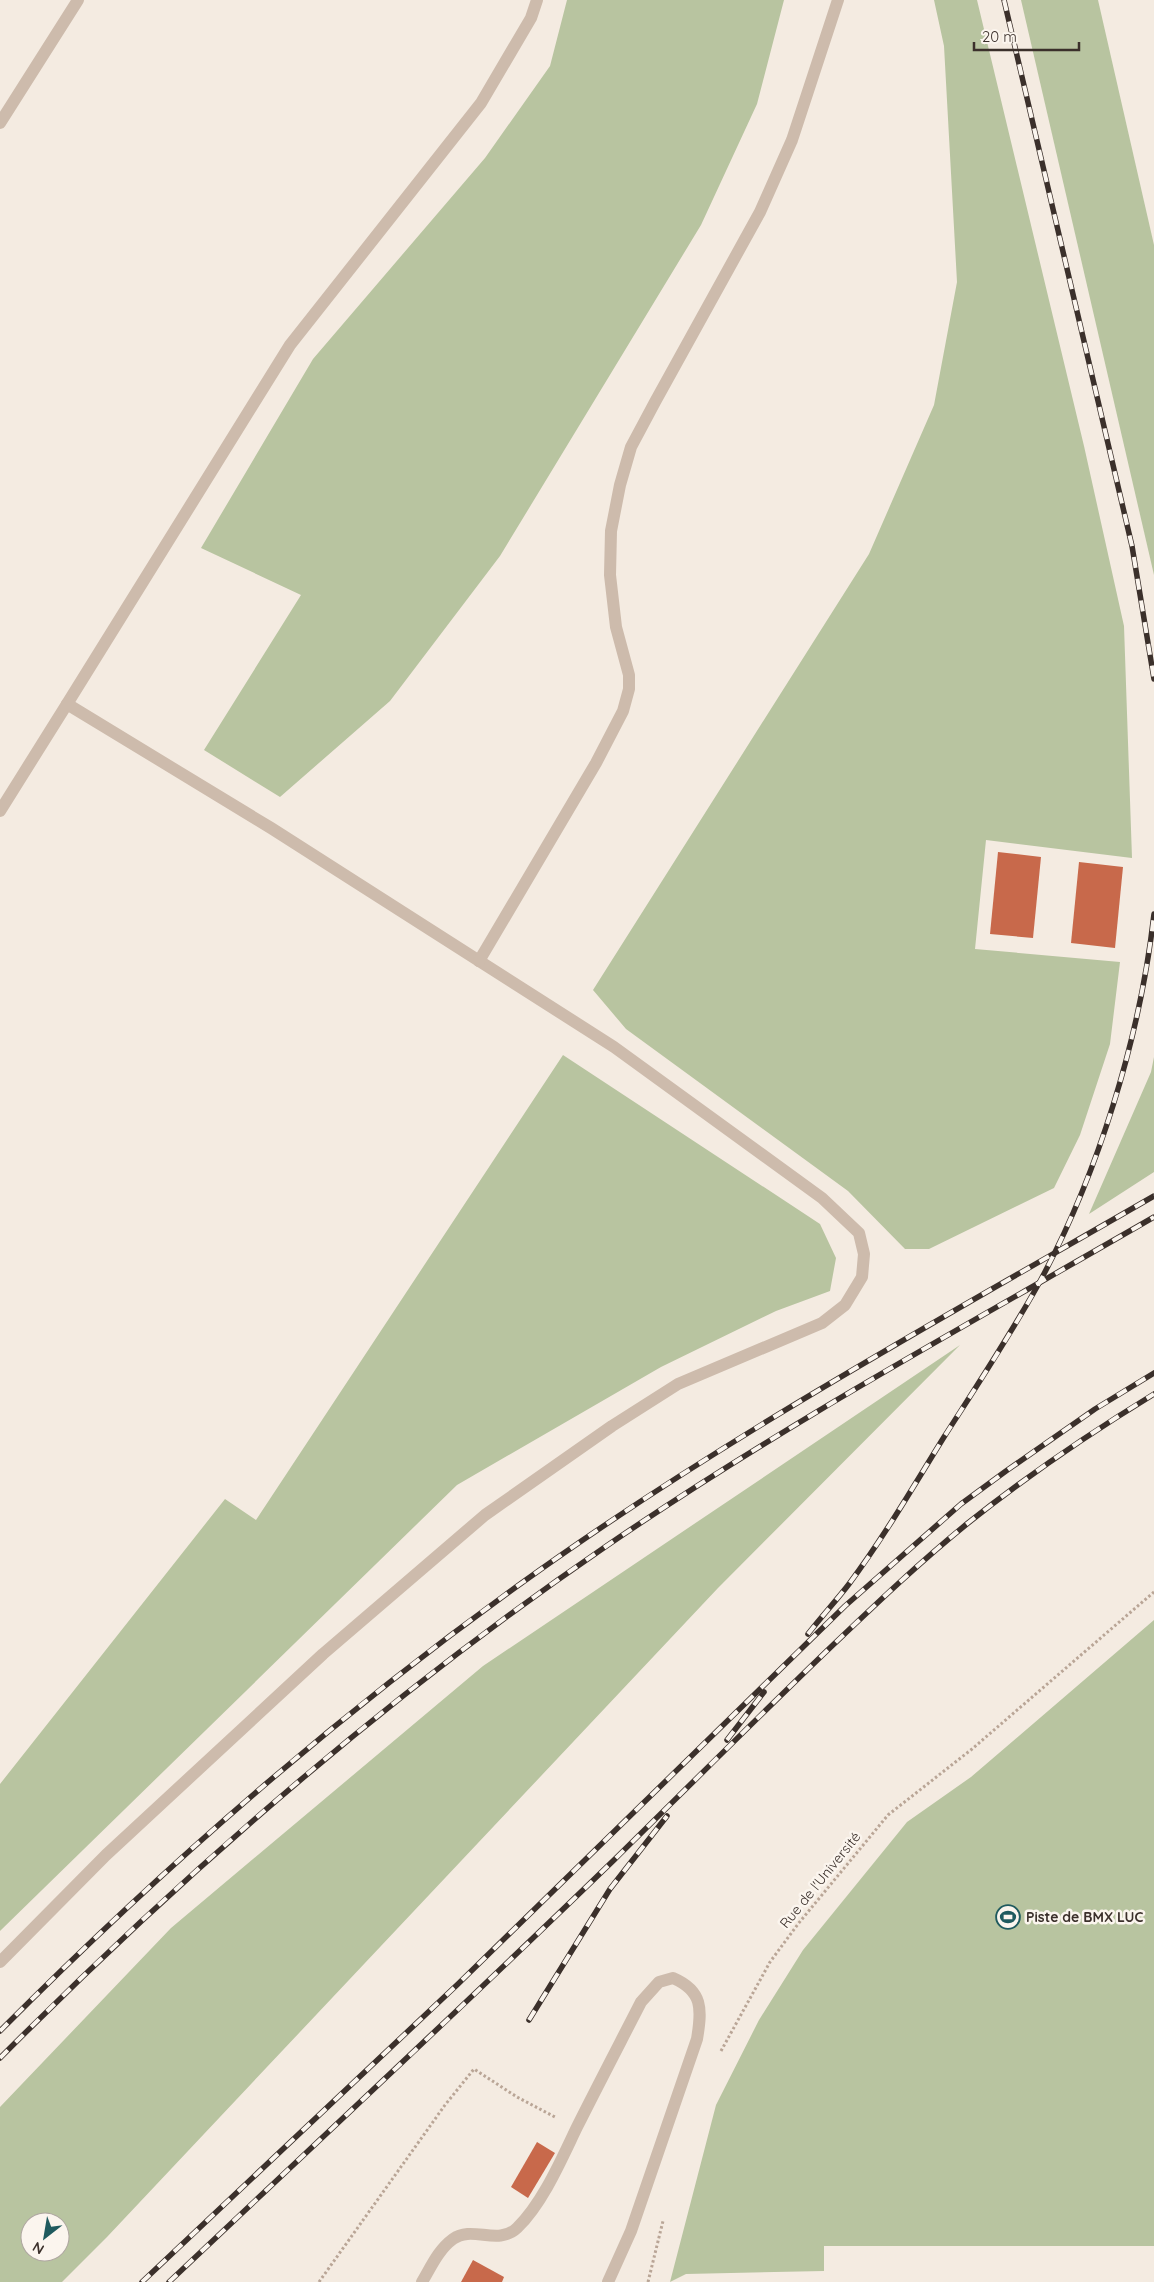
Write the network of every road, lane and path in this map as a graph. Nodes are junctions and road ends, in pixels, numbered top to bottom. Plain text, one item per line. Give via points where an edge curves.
1 (78, 0) edge
2 (538, 0) edge
3 (838, 0) edge
4 (0, 123) edge
5 (67, 704) junction
6 (0, 811) edge
7 (479, 961) junction
8 (1154, 1592) edge
9 (0, 1962) edge
10 (719, 2055) dead end
11 (577, 2128) junction
12 (664, 2216) dead end
13 (319, 2282) edge
14 (422, 2282) edge
15 (608, 2282) edge
16 (648, 2282) edge

1 - 4 lane
2 - 5 lane via 531,18 481,103 290,345
3 - 7 lane via 792,140 760,212 635,439 620,485 612,531 610,575 616,628 629,675 623,710 596,763
5 - 6 lane
5 - 7 lane via 240,808
7 - 9 lane via 614,1047 822,1198 859,1233 864,1254 862,1277 845,1305 822,1323 678,1384 484,1515 309,1667 106,1855
8 - 10 path, Rue de l'Université via 972,1749 888,1815 770,1962
11 - 13 path via 517,2097 474,2069
11 - 14 lane via 540,2196 517,2228 504,2236 467,2234 454,2238 440,2250
11 - 15 lane via 641,2002 659,1982 672,1978 686,1984 698,1998 700,2019 697,2039 631,2231
12 - 16 path

